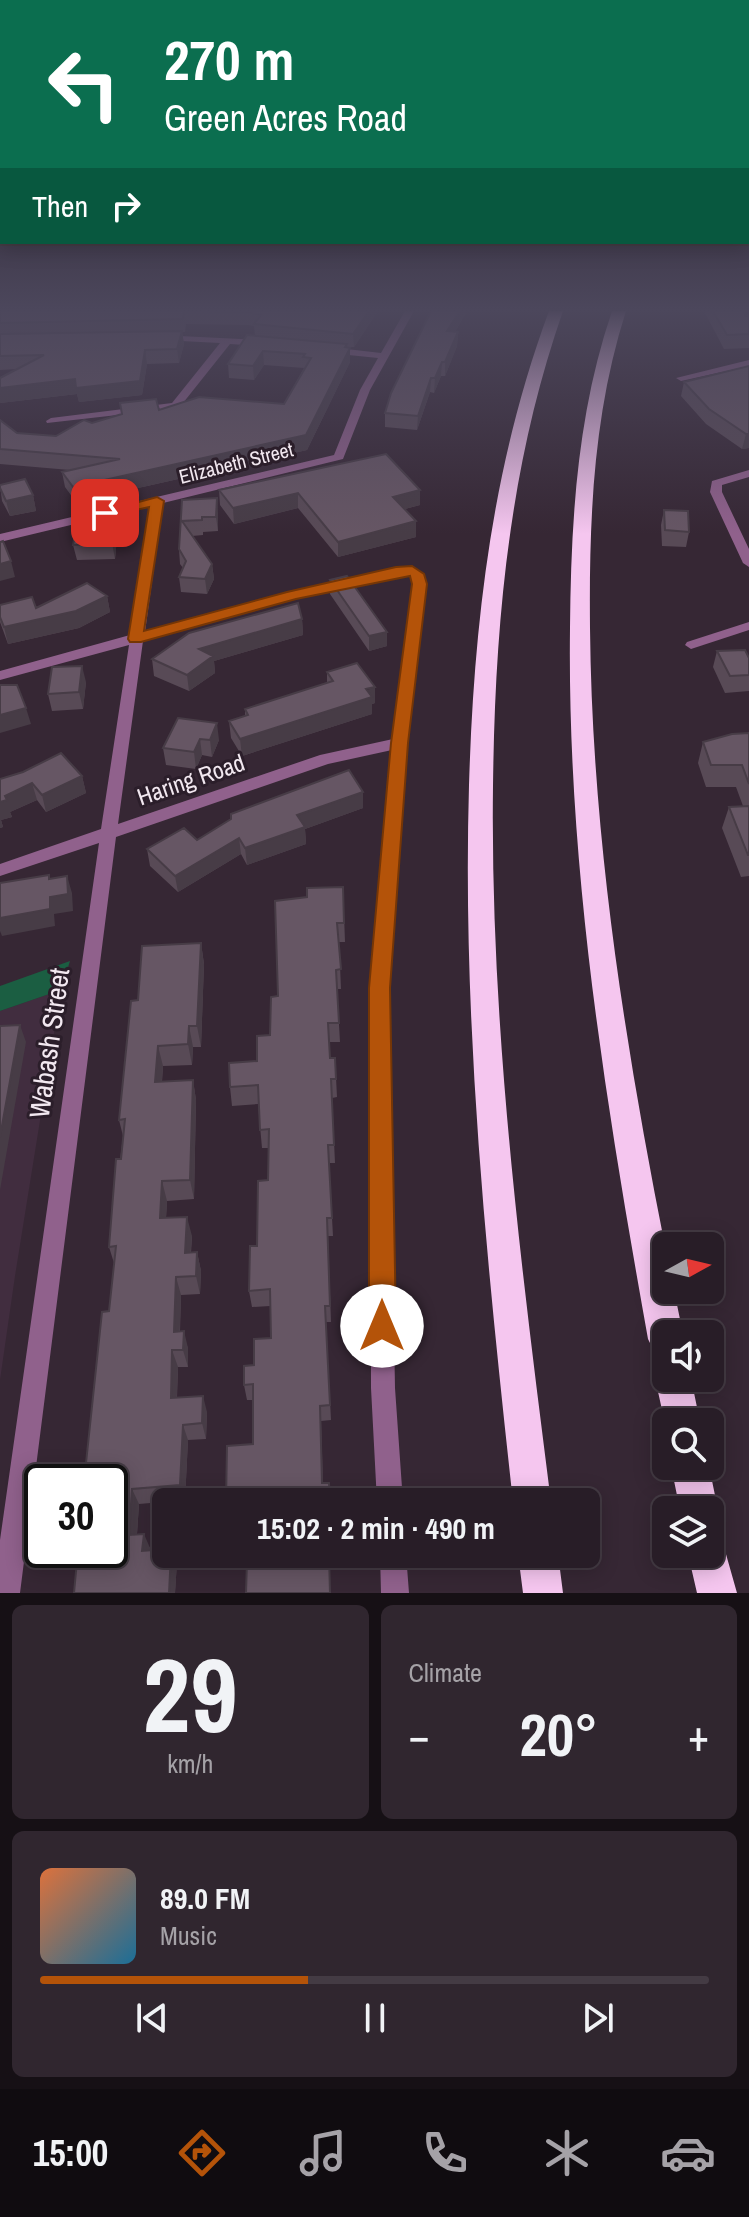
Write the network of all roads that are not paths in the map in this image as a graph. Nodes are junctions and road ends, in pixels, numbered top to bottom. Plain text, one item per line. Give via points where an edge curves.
1 (192, 385) edge
2 (367, 385) edge
3 (531, 385) edge
4 (598, 385) edge
5 (51, 421) dead end
6 (749, 473) edge
7 (157, 501) junction
8 (0, 538) edge
9 (749, 563) edge
10 (749, 626) edge
11 (135, 639) junction
12 (691, 645) dead end
13 (0, 676) edge
14 (400, 743) junction
15 (108, 835) junction
16 (0, 870) edge
17 (663, 1320) edge
18 (389, 1488) edge
19 (530, 1488) edge
20 (394, 1568) edge
21 (540, 1568) edge
22 (711, 1568) edge
23 (6, 1593) edge
24 (395, 1593) edge
25 (543, 1593) edge
26 (717, 1593) edge

1 - 5 street via 175,406
2 - 7 street, Elizabeth Street via 340,456
3 - 19 highway via 513,441 494,550 480,872 490,1081
4 - 17 highway via 584,468 578,670 592,857 613,1028
6 - 9 street via 716,483
7 - 8 street, Elizabeth Street
7 - 11 street, Wabash Street
10 - 12 lane
11 - 13 street
11 - 14 street via 292,595 412,570 419,584
11 - 15 street, Wabash Street
14 - 15 street, Haring Road via 325,759
14 - 18 street via 379,988 383,1388
15 - 16 street, Haring Road
15 - 23 street, Wabash Street
20 - 24 street
21 - 25 highway
22 - 26 highway

